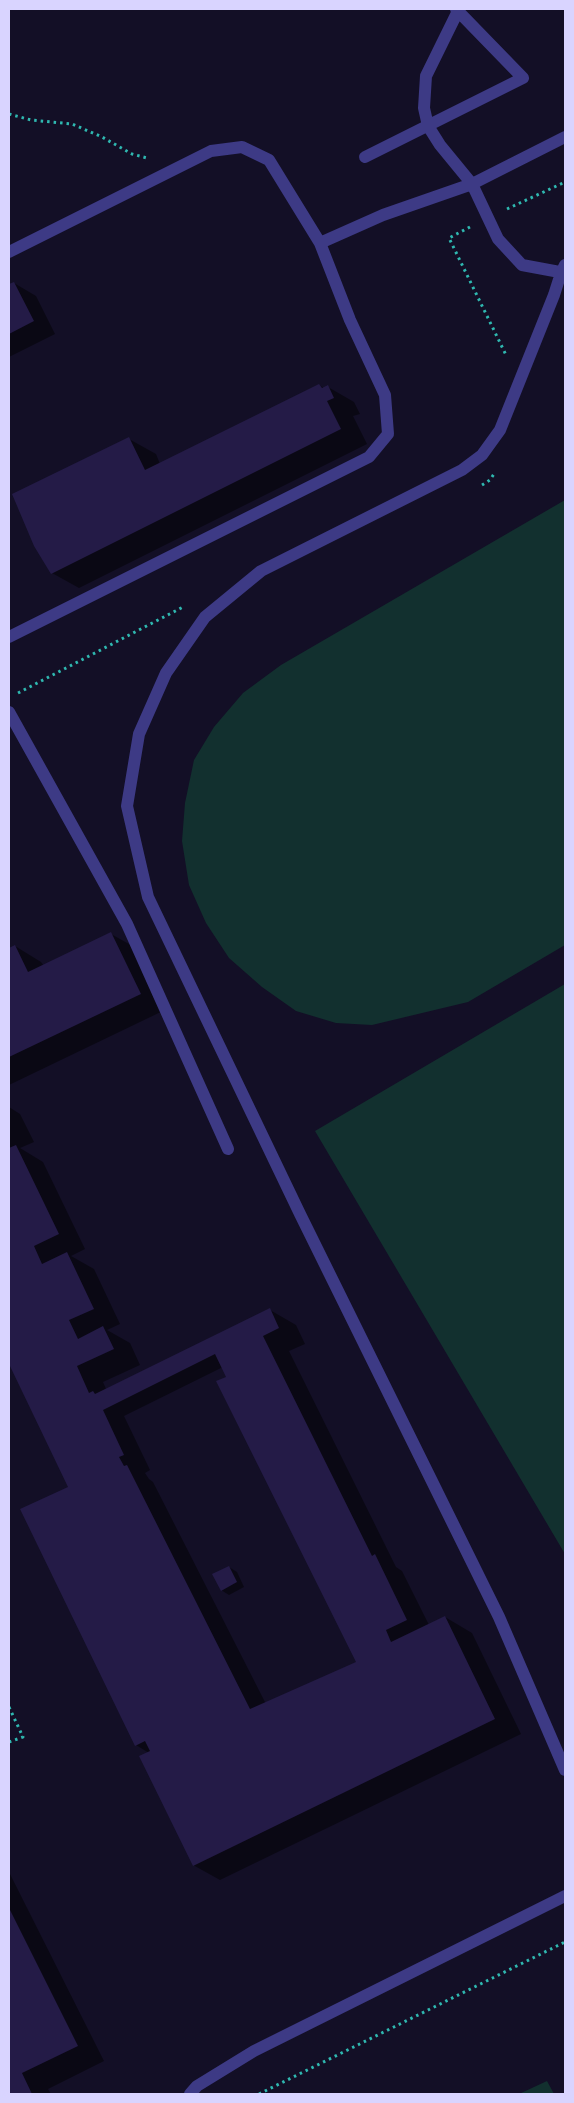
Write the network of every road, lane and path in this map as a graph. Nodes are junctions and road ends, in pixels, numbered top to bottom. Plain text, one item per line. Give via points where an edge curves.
1 (457, 10) edge
2 (9, 114) edge
3 (428, 126) junction
4 (565, 137) edge
5 (365, 157) dead end
6 (182, 165) junction
7 (565, 182) edge
8 (472, 184) junction
9 (488, 218) junction
10 (320, 242) junction
11 (9, 252) edge
12 (564, 270) edge
13 (523, 370) junction
14 (498, 468) dead end
15 (481, 485) dead end
16 (187, 605) dead end
17 (9, 637) edge
18 (15, 695) dead end
19 (9, 712) edge
20 (228, 1149) dead end
21 (9, 1708) edge
22 (9, 1742) edge
23 (565, 1770) edge
24 (565, 1896) edge
25 (565, 1942) edge
26 (190, 2094) edge
27 (259, 2094) edge

1 - 3 lane via 426,76 424,108
1 - 3 lane via 523,78
2 - 6 path via 72,124 132,154
3 - 5 lane
3 - 8 lane
4 - 8 lane
6 - 10 lane via 211,151 242,147 269,160
6 - 11 lane
7 - 9 path
8 - 9 lane
8 - 10 lane via 383,215
9 - 12 lane via 498,239 522,265
9 - 13 path via 449,238 506,356
10 - 17 lane via 350,320 385,395 388,434 369,457
12 - 13 lane
13 - 23 lane via 500,430 482,455 462,470 261,571 205,617 166,673 138,734 127,806 148,897 499,1617
14 - 15 path via 490,480
16 - 18 path
19 - 20 lane via 127,924
21 - 22 path via 23,1737
24 - 26 lane via 254,2051
25 - 27 path

